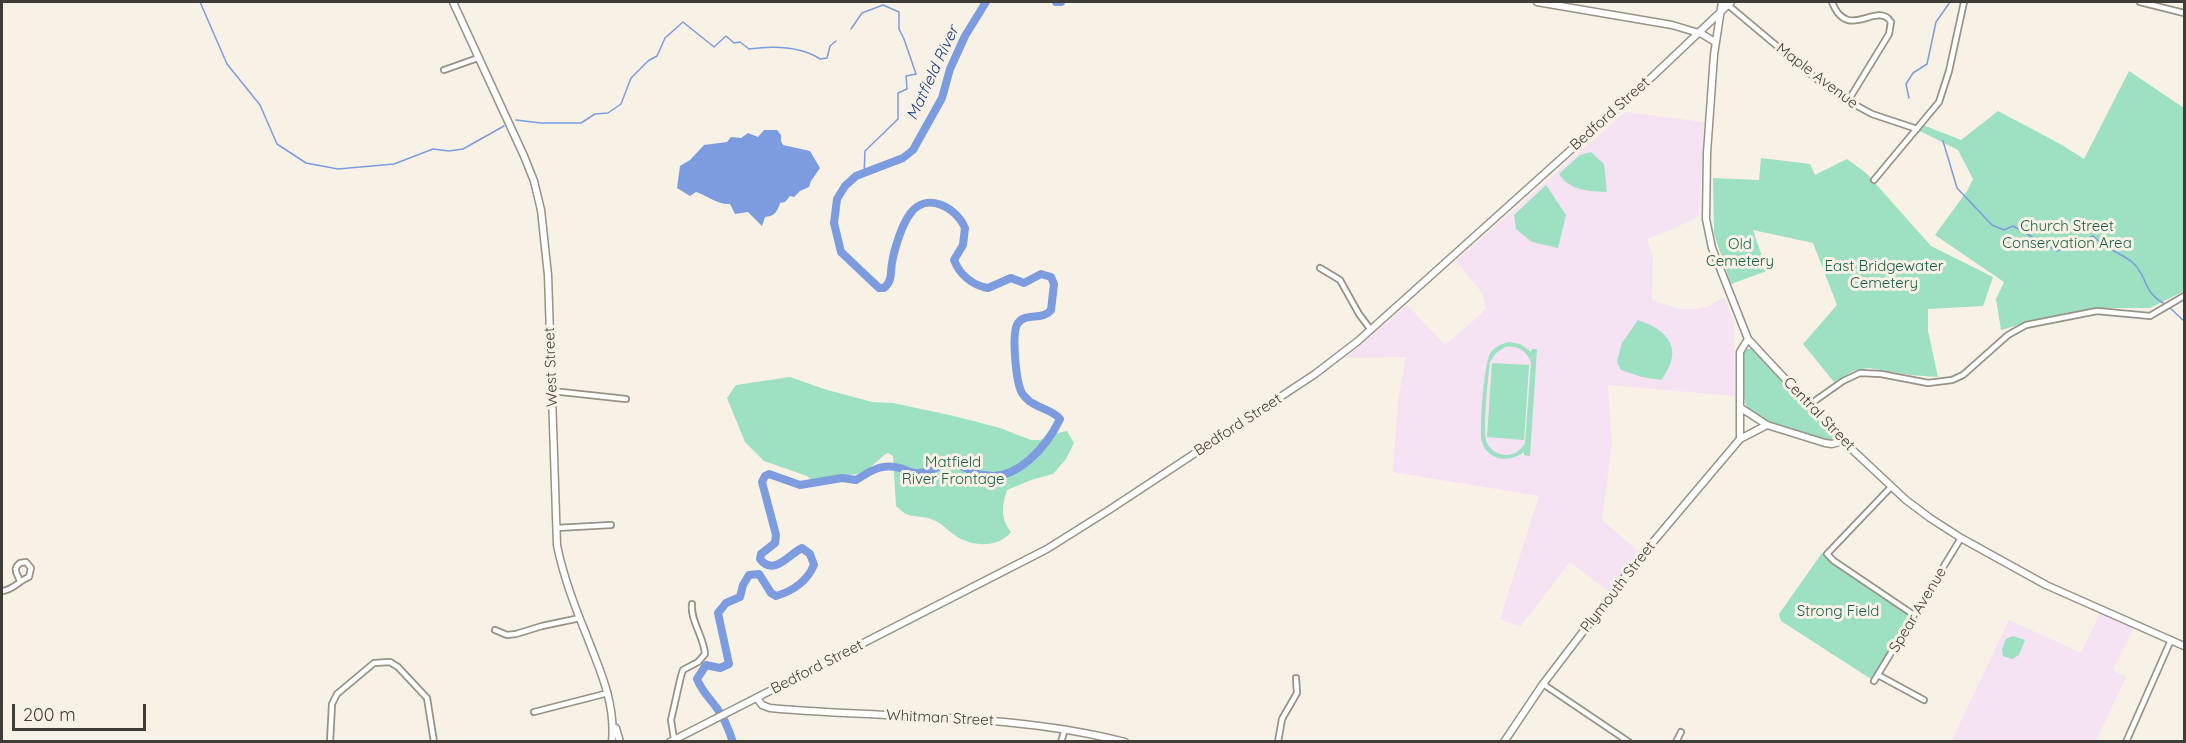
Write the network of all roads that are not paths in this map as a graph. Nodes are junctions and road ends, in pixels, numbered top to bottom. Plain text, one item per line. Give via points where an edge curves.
1 (453, 2) edge
2 (1537, 2) edge
3 (1832, 2) edge
4 (1964, 2) edge
5 (2140, 2) edge
6 (1727, 3) edge
7 (1719, 13) junction
8 (2184, 13) edge
9 (1699, 33) junction
10 (1715, 42) junction
11 (478, 58) junction
12 (444, 70) dead end
13 (1848, 101) junction
14 (1917, 129) junction
15 (1875, 180) dead end
16 (1320, 268) dead end
17 (2184, 296) edge
18 (1371, 330) junction
19 (1748, 339) junction
20 (552, 391) junction
21 (626, 399) dead end
22 (1809, 405) junction
23 (1741, 408) junction
24 (1767, 425) junction
25 (1740, 439) junction
26 (1843, 441) junction
27 (1891, 487) junction
28 (611, 525) dead end
29 (556, 528) junction
30 (1961, 538) junction
31 (20, 581) dead end
32 (2, 591) edge
33 (692, 604) dead end
34 (1914, 615) junction
35 (580, 618) junction
36 (495, 630) dead end
37 (2172, 640) junction
38 (2184, 646) edge
39 (1878, 675) junction
40 (1296, 678) dead end
41 (1874, 681) dead end
42 (1543, 684) junction
43 (608, 693) junction
44 (757, 698) junction
45 (1924, 699) dead end
46 (534, 712) dead end
47 (613, 716) junction
48 (1065, 729) junction
49 (1681, 732) dead end
50 (672, 740) edge
51 (330, 741) edge
52 (434, 741) edge
53 (612, 741) edge
54 (620, 741) edge
55 (1061, 741) edge
56 (1125, 741) edge
57 (1278, 741) edge
58 (1504, 741) edge
59 (1629, 741) edge
60 (1676, 741) edge
61 (2126, 741) edge

1 - 11 main road, West Street
2 - 9 main road
3 - 13 street via 1847,19 1859,20 1881,13 1891,22 1888,34
4 - 14 street via 1942,95
5 - 8 street
6 - 7 main road, Central Street
6 - 13 street, Maple Avenue
7 - 9 main road, Bedford Street
7 - 10 main road, Central Street
9 - 10 main road
9 - 18 main road, Bedford Street
10 - 19 main road, Central Street via 1706,219 1712,248
11 - 12 street
11 - 20 main road, West Street via 537,190 547,253
13 - 14 street, Maple Avenue via 1872,114
14 - 15 street
16 - 18 street via 1340,280
17 - 22 street via 2150,316 2097,311 2026,325 1957,378 1921,382 1860,374
18 - 44 main road, Bedford Street via 1307,380 1055,544
19 - 22 main road, Central Street
19 - 23 main road via 1740,352
20 - 21 street
20 - 29 main road, West Street
22 - 26 main road, Central Street
23 - 24 main road
23 - 25 main road
24 - 25 main road, Plymouth Street
24 - 26 main road via 1828,444
25 - 42 main road, Plymouth Street via 1637,561
26 - 27 main road, Central Street
27 - 30 main road, Central Street
27 - 34 street via 1827,554
28 - 29 street
29 - 35 main road, West Street via 563,572
30 - 34 street, Spear Avenue
30 - 37 main road, Central Street via 2046,585
31 - 32 street via 14,588
33 - 50 street via 705,654 683,670 671,720
34 - 39 street, Spear Avenue
35 - 36 street via 516,634
35 - 43 main road, West Street
37 - 38 main road, Central Street
37 - 61 street
39 - 41 street, Spear Avenue
39 - 45 street
40 - 57 street via 1297,693 1282,719
42 - 58 main road, Plymouth Street
42 - 59 street
43 - 46 street
43 - 47 main road, West Street
44 - 48 main road, Whitman Street via 770,708 1000,721
44 - 50 main road, Bedford Street
47 - 53 main road, West Street
47 - 54 main road
48 - 55 street
48 - 56 main road, Whitman Street
49 - 60 street
51 - 52 street via 335,697 374,663 382,662 398,667 427,698

